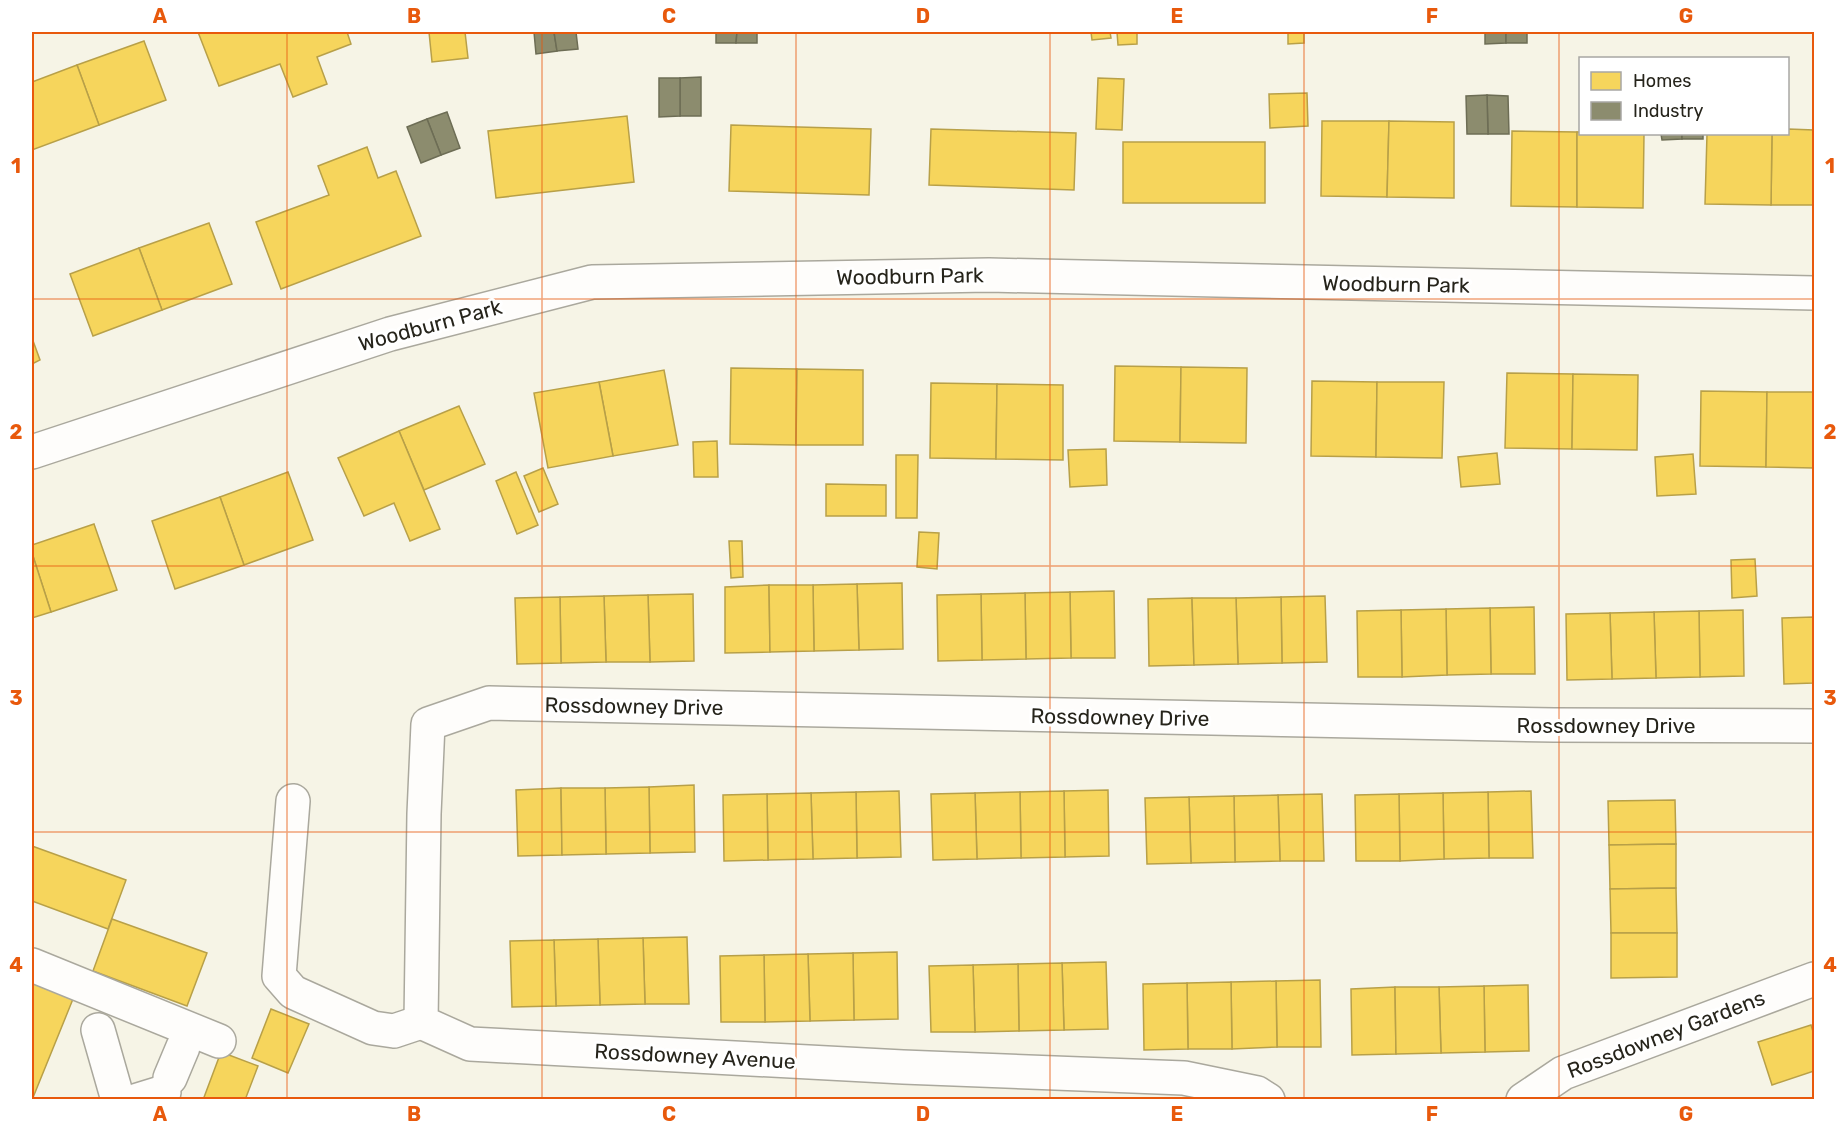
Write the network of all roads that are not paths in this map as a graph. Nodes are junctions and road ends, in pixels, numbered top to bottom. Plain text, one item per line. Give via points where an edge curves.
1 (1815, 293) edge
2 (32, 452) edge
3 (1815, 726) edge
4 (293, 801) dead end
5 (32, 965) edge
6 (1815, 979) edge
7 (421, 1022) junction
8 (98, 1030) dead end
9 (219, 1041) dead end
10 (183, 1047) dead end
11 (157, 1090) edge
12 (118, 1100) edge
13 (1268, 1100) edge
14 (1523, 1100) edge

1 - 2 street, Woodburn Park via 989,275 592,282 390,334
3 - 7 street, Rossdowney Drive via 1554,725 489,703 428,724
4 - 7 street via 279,976 293,992 373,1028 394,1031
5 - 9 street
6 - 14 street, Rossdowney Gardens via 1563,1073
7 - 13 street, Rossdowney Avenue via 470,1044 1184,1078 1257,1093
8 - 12 street
10 - 11 street

